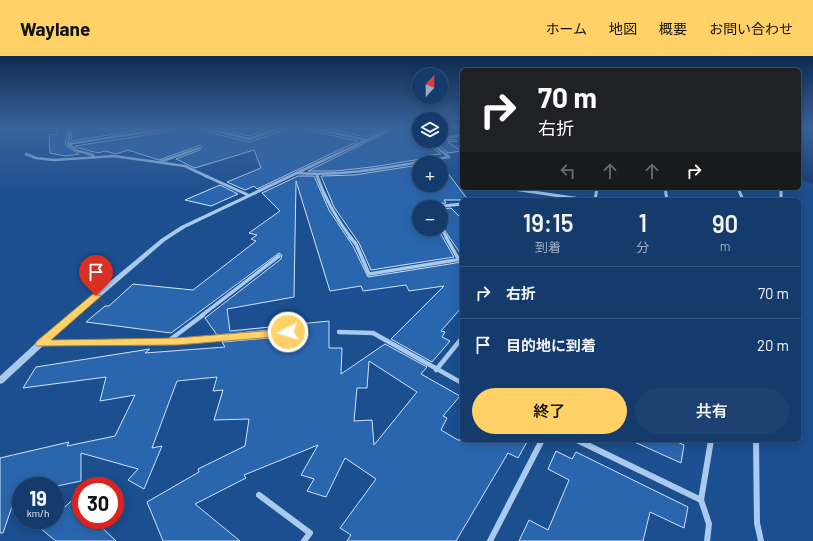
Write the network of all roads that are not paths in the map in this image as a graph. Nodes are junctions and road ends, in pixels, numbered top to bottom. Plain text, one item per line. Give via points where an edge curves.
1 (77, 151) edge
2 (191, 151) edge
3 (343, 151) edge
4 (441, 151) edge
5 (26, 154) dead end
6 (97, 156) junction
7 (158, 162) junction
8 (296, 173) junction
9 (317, 174) junction
10 (520, 190) edge
11 (248, 195) junction
12 (574, 198) edge
13 (460, 204) edge
14 (448, 206) edge
15 (446, 236) edge
16 (279, 256) dead end
17 (460, 259) edge
18 (304, 331) dead end
19 (339, 332) dead end
20 (460, 340) edge
21 (167, 342) junction
22 (40, 344) junction
23 (436, 370) junction
24 (0, 381) edge
25 (460, 382) edge
26 (541, 442) edge
27 (581, 442) edge
28 (710, 442) edge
29 (756, 442) edge
30 (259, 495) dead end
31 (701, 500) junction
32 (304, 541) edge
33 (490, 541) edge
34 (707, 541) edge
35 (761, 541) edge

1 - 6 street
2 - 7 street
3 - 8 street
4 - 9 street via 449,157 357,171
5 - 6 street via 54,160
6 - 7 street
7 - 11 street via 185,166
8 - 9 street
8 - 11 street
9 - 17 street via 337,220 356,244 369,274
10 - 12 street
11 - 22 street via 202,216 164,240
13 - 14 street
15 - 17 street
16 - 21 street
18 - 21 street
19 - 23 street via 373,334
20 - 23 street
21 - 22 street
22 - 24 street
23 - 25 street
26 - 33 street
27 - 31 street
28 - 31 street
29 - 35 street via 757,523
30 - 32 street via 310,533
31 - 34 street via 709,524

